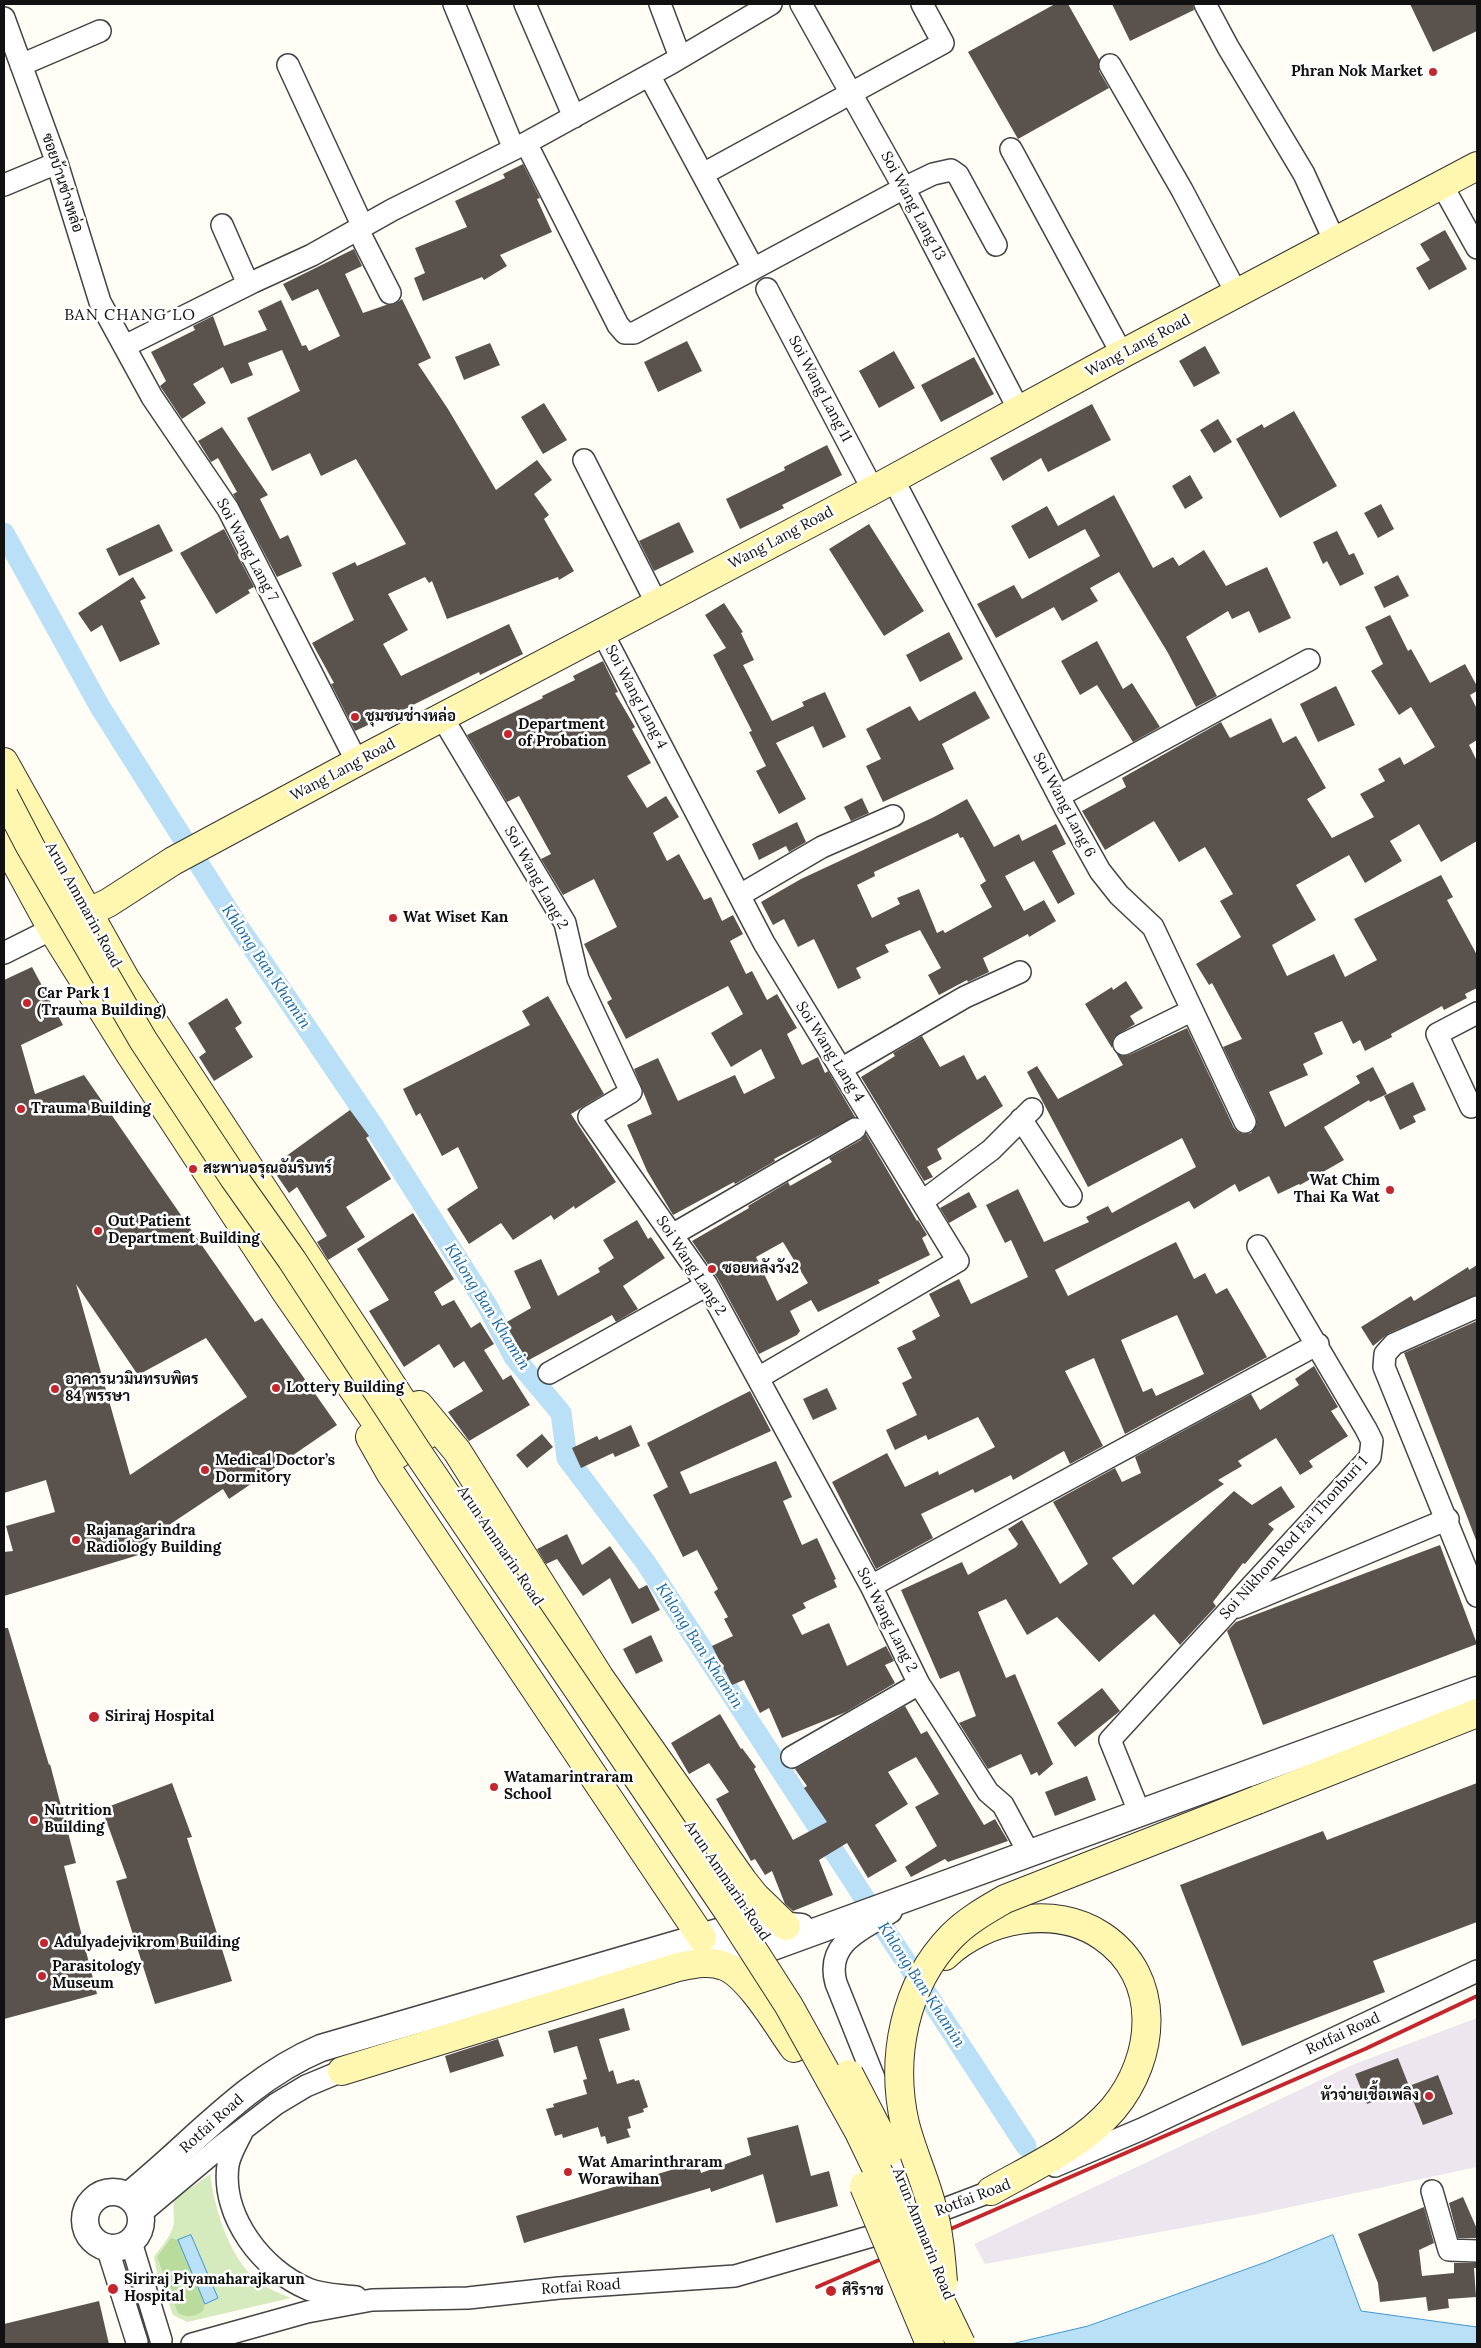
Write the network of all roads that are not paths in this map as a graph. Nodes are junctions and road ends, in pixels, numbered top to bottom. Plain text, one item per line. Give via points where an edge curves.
1 (454, 4) edge
2 (525, 4) edge
3 (660, 4) edge
4 (771, 4) edge
5 (801, 4) edge
6 (922, 4) edge
7 (1204, 4) edge
8 (4, 18) edge
9 (100, 31) dead end
10 (680, 57) junction
11 (21, 65) junction
12 (288, 65) dead end
13 (1110, 65) dead end
14 (649, 75) junction
15 (851, 93) junction
16 (574, 117) junction
17 (520, 146) junction
18 (1011, 149) dead end
19 (57, 163) junction
20 (1477, 166) edge
21 (702, 174) junction
22 (4, 185) edge
23 (1442, 185) junction
24 (904, 188) junction
25 (222, 225) dead end
26 (360, 228) junction
27 (1335, 242) junction
28 (996, 245) dead end
29 (1477, 248) edge
30 (753, 268) junction
31 (248, 284) junction
32 (767, 289) dead end
33 (390, 294) dead end
34 (1237, 294) junction
35 (125, 346) junction
36 (1122, 354) junction
37 (1019, 410) junction
38 (584, 460) dead end
39 (883, 485) junction
40 (657, 604) junction
41 (602, 632) junction
42 (1309, 660) dead end
43 (442, 717) junction
44 (4, 762) edge
45 (357, 762) junction
46 (4, 796) edge
47 (1059, 796) junction
48 (893, 816) dead end
49 (4, 841) edge
50 (740, 896) junction
51 (87, 914) junction
52 (52, 929) junction
53 (4, 953) edge
54 (1020, 972) dead end
55 (1191, 1012) junction
56 (1477, 1013) edge
57 (1124, 1044) dead end
58 (841, 1069) junction
59 (1471, 1107) dead end
60 (1245, 1122) dead end
61 (855, 1129) dead end
62 (1071, 1196) dead end
63 (923, 1202) junction
64 (672, 1234) junction
65 (1258, 1246) dead end
66 (707, 1285) junction
67 (1477, 1307) edge
68 (1318, 1344) junction
69 (549, 1373) dead end
70 (386, 1377) junction
71 (758, 1378) junction
72 (349, 1385) junction
73 (1448, 1519) junction
74 (871, 1586) junction
75 (1477, 1596) edge
76 (1230, 1610) junction
77 (919, 1684) junction
78 (1477, 1690) edge
79 (1477, 1714) edge
80 (792, 1757) dead end
81 (1140, 1814) junction
82 (1030, 1855) junction
83 (786, 1926) junction
84 (852, 1927) junction
85 (824, 1929) junction
86 (702, 1938) junction
87 (1477, 1971) edge
88 (914, 1994) junction
89 (794, 2048) junction
90 (342, 2071) joint
91 (243, 2130) junction
92 (1027, 2174) junction
93 (991, 2191) joint
94 (1432, 2191) dead end
95 (134, 2205) junction
96 (896, 2211) junction
97 (928, 2216) junction
98 (119, 2244) junction
99 (1477, 2251) edge
100 (943, 2282) junction
101 (372, 2300) junction
102 (165, 2342) edge
103 (136, 2343) edge
104 (192, 2344) edge
105 (930, 2344) edge
106 (937, 2344) edge
107 (961, 2344) edge
108 (967, 2344) edge

1 - 17 street
2 - 16 street
3 - 10 street
4 - 10 street
5 - 15 street, Soi Wang Lang 13
6 - 15 street via 943,43
7 - 27 street via 1304,174
8 - 11 street, ซอยบ้านช่างหล่อ
9 - 11 street
10 - 14 street
11 - 19 street, ซอยบ้านช่างหล่อ
12 - 26 street
13 - 34 street
14 - 16 street
14 - 21 street
15 - 21 street
15 - 24 street, Soi Wang Lang 13
16 - 17 street
17 - 26 street
17 - 30 street via 625,333 634,333
18 - 36 street
19 - 22 street
19 - 35 street, ซอยบ้านช่างหล่อ via 100,302
20 - 23 main road, Wang Lang Road
21 - 30 street
23 - 27 main road, Wang Lang Road
23 - 29 street
24 - 28 street via 933,174 951,170 958,175
24 - 30 street
24 - 37 street, Soi Wang Lang 13
25 - 31 street
26 - 31 street via 312,255
26 - 33 street
27 - 34 main road, Wang Lang Road
31 - 35 street
32 - 39 street, Soi Wang Lang 11
34 - 36 main road, Wang Lang Road
35 - 45 street, Soi Wang Lang 7 via 152,397 228,509
36 - 37 main road, Wang Lang Road
37 - 39 main road, Wang Lang Road
38 - 40 street
39 - 40 main road, Wang Lang Road
39 - 47 street, Soi Wang Lang 6
40 - 41 main road, Wang Lang Road
41 - 43 main road, Wang Lang Road
41 - 50 street, Soi Wang Lang 4
42 - 47 street
43 - 45 main road, Wang Lang Road
43 - 64 street, Soi Wang Lang 2 via 565,923 578,979 631,1092 589,1117
44 - 51 main road, Arun Ammarin Road
45 - 51 main road, Wang Lang Road via 173,861
46 - 96 main road, bridge via 143,1040 764,1966 837,2091
47 - 55 street, Soi Wang Lang 6 via 1100,871 1119,895 1153,927
48 - 50 street via 822,846
49 - 52 main road
50 - 58 street, Soi Wang Lang 4 via 764,943
51 - 52 main road, Wang Lang Road
51 - 70 main road, Arun Ammarin Road via 126,980
52 - 53 street
52 - 72 main road via 135,1062
54 - 58 street via 965,997
55 - 57 street
55 - 60 street, Soi Wang Lang 6
56 - 59 street via 1437,1034
58 - 63 street, Soi Wang Lang 4
61 - 64 street
62 - 63 street via 1027,1114 991,1150
63 - 71 street, Soi Wang Lang 4 via 957,1263
64 - 66 street, Soi Wang Lang 2
65 - 68 street, Soi Nikhom Rod Fai Thonburi 1
66 - 69 street
66 - 71 street, Soi Wang Lang 2
67 - 73 street via 1394,1344 1385,1354 1384,1367
68 - 74 street
68 - 76 street, Soi Nikhom Rod Fai Thonburi 1 via 1372,1441 1370,1457
70 - 83 main road via 428,1414 447,1438 600,1678 743,1881
70 - 100 main road, Arun Ammarin Road, bridge via 796,1984 870,2113 903,2182
71 - 74 street, Soi Wang Lang 2
72 - 86 main road via 361,1419 390,1474
72 - 89 main road via 728,1939
73 - 75 street
73 - 76 street
74 - 77 street, Soi Wang Lang 2
76 - 81 street, Soi Nikhom Rod Fai Thonburi 1 via 1110,1740
77 - 80 street
77 - 82 street, Soi Wang Lang 2 via 988,1792 1003,1805
78 - 81 street, Rotfai Road
79 - 88 main road, bridge via 1030,1888 967,1923 941,1948
81 - 82 street, Rotfai Road
82 - 84 street, Rotfai Road via 930,1890
83 - 85 street, Rotfai Road
83 - 86 street, Rotfai Road via 767,1924 732,1928
84 - 85 street, Rotfai Road
84 - 97 street via 836,1953 834,1976
85 - 86 street, Rotfai Road via 767,1949
86 - 95 street, Rotfai Road via 330,2046 296,2059 259,2082 163,2168
87 - 92 street, Rotfai Road via 1142,2129 1061,2164
88 - 92 main road, bridge via 939,1962 959,1944 982,1931 1017,1919 1050,1919 1081,1926 1101,1935 1126,1959 1144,1995 1148,2016 1145,2045 1133,2079 1118,2103 1092,2129
88 - 100 main road, bridge via 902,2038 899,2089 910,2141 936,2223
89 - 90 main road via 739,1975 724,1965 705,1963 678,1968
89 - 105 main road, bridge via 846,2145
90 - 91 street, Rotfai Road via 290,2095
91 - 95 street, Rotfai Road
91 - 101 street, Rotfai Road via 228,2164 228,2185 233,2207 248,2240 289,2280 310,2290
92 - 93 main road
93 - 97 street, Rotfai Road
94 - 99 street via 1449,2250
95 - 98 street via 140,2225
95 - 98 street via 118,2192 107,2192 89,2204 85,2214 85,2226 97,2243
96 - 106 main road, bridge
96 - 107 main road, bridge
97 - 101 street, Rotfai Road via 879,2234 735,2276 468,2298
98 - 102 street
98 - 103 street
100 - 108 main road, Arun Ammarin Road
101 - 104 street, Rotfai Road via 307,2312
102 - 103 street via 145,2339

